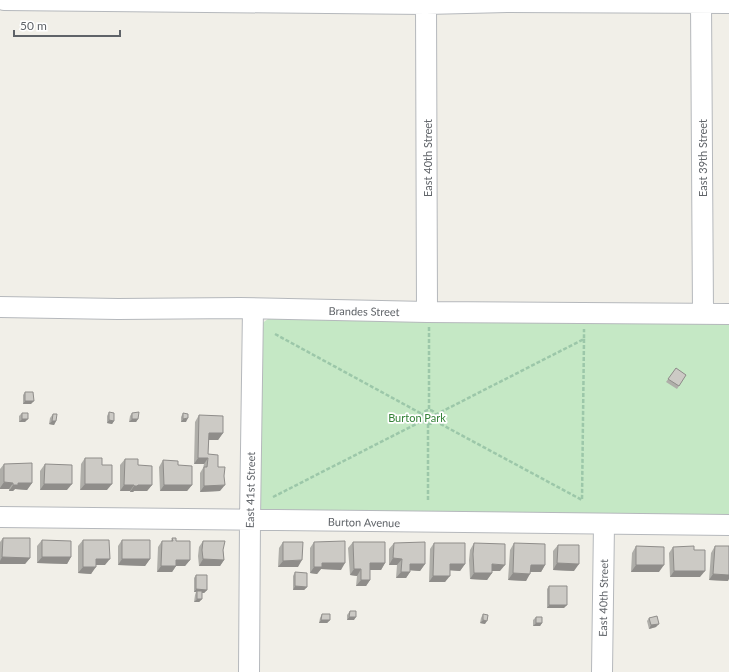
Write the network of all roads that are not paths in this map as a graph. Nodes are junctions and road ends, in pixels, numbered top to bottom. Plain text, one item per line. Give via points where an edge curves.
1 (4, 0) edge
2 (701, 3) junction
3 (729, 3) edge
4 (426, 4) junction
5 (0, 307) edge
6 (253, 309) junction
7 (427, 312) junction
8 (703, 313) junction
9 (729, 314) edge
10 (0, 517) edge
11 (250, 520) junction
12 (604, 524) junction
13 (729, 525) edge
14 (249, 672) edge
15 (602, 672) edge

1 - 4 street
2 - 3 street
2 - 4 street
2 - 8 street, East 39th Street
4 - 7 street, East 40th Street
5 - 6 street, Brandes Street
6 - 7 street, Brandes Street
6 - 11 street, East 41st Street
7 - 8 street, Brandes Street
8 - 9 street, Brandes Street
10 - 11 street, Burton Avenue
11 - 12 street, Burton Avenue
11 - 14 street, East 41st Street
12 - 13 street, Burton Avenue
12 - 15 street, East 40th Street

